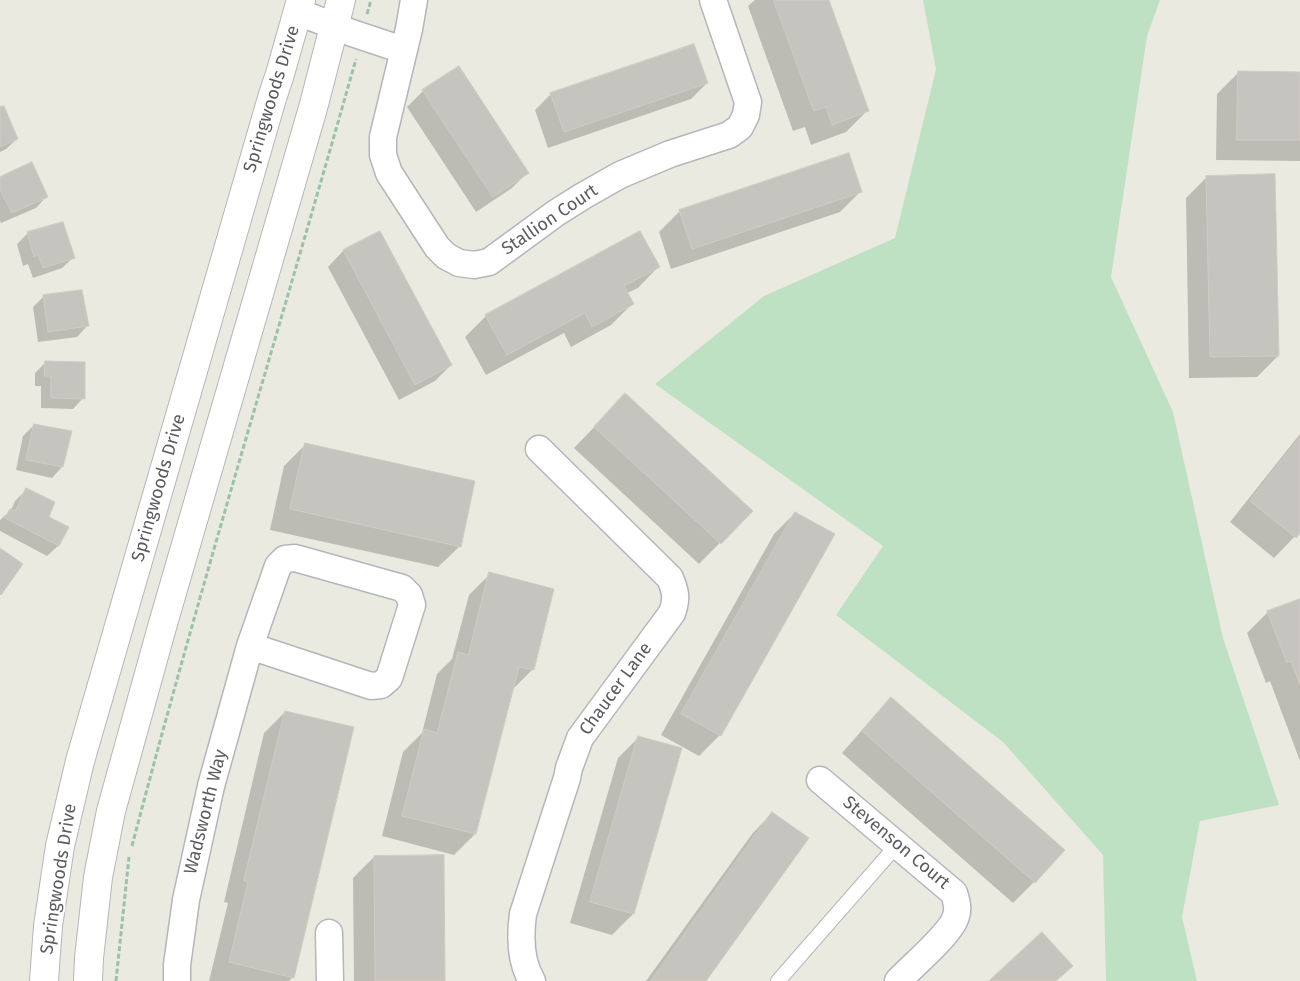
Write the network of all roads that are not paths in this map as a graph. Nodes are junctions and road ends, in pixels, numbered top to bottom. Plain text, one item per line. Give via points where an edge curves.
1 (342, 0) edge
2 (414, 0) edge
3 (713, 0) edge
4 (299, 6) edge
5 (334, 27) junction
6 (403, 50) junction
7 (539, 449) dead end
8 (250, 646) junction
9 (820, 780) dead end
10 (897, 845) junction
11 (329, 933) dead end
12 (44, 981) edge
13 (88, 981) edge
14 (177, 981) edge
15 (330, 981) edge
16 (532, 981) edge
17 (778, 981) edge
18 (898, 981) edge

1 - 5 street
2 - 6 street, Stallion Court
3 - 6 street, Stallion Court via 748,102 740,127 729,135 620,175 569,205 489,262 474,265 459,263 437,247 389,173 383,155 383,137
4 - 5 street
4 - 12 street, Springwoods Drive via 80,761 60,846 48,926
5 - 6 street
5 - 13 street via 111,811 98,877
7 - 16 street, Chaucer Lane via 670,578 676,590 676,603 672,613 580,738 523,914 520,932 522,955
8 - 8 street, Wadsworth Way via 278,566 285,559 295,558 402,588 410,595 412,605 389,678 381,685 371,686
8 - 14 street, Wadsworth Way via 211,786 188,890
9 - 10 street, Stevenson Court
10 - 17 lane
10 - 18 street, Stevenson Court via 954,892 957,903 956,916 948,931
11 - 15 street

